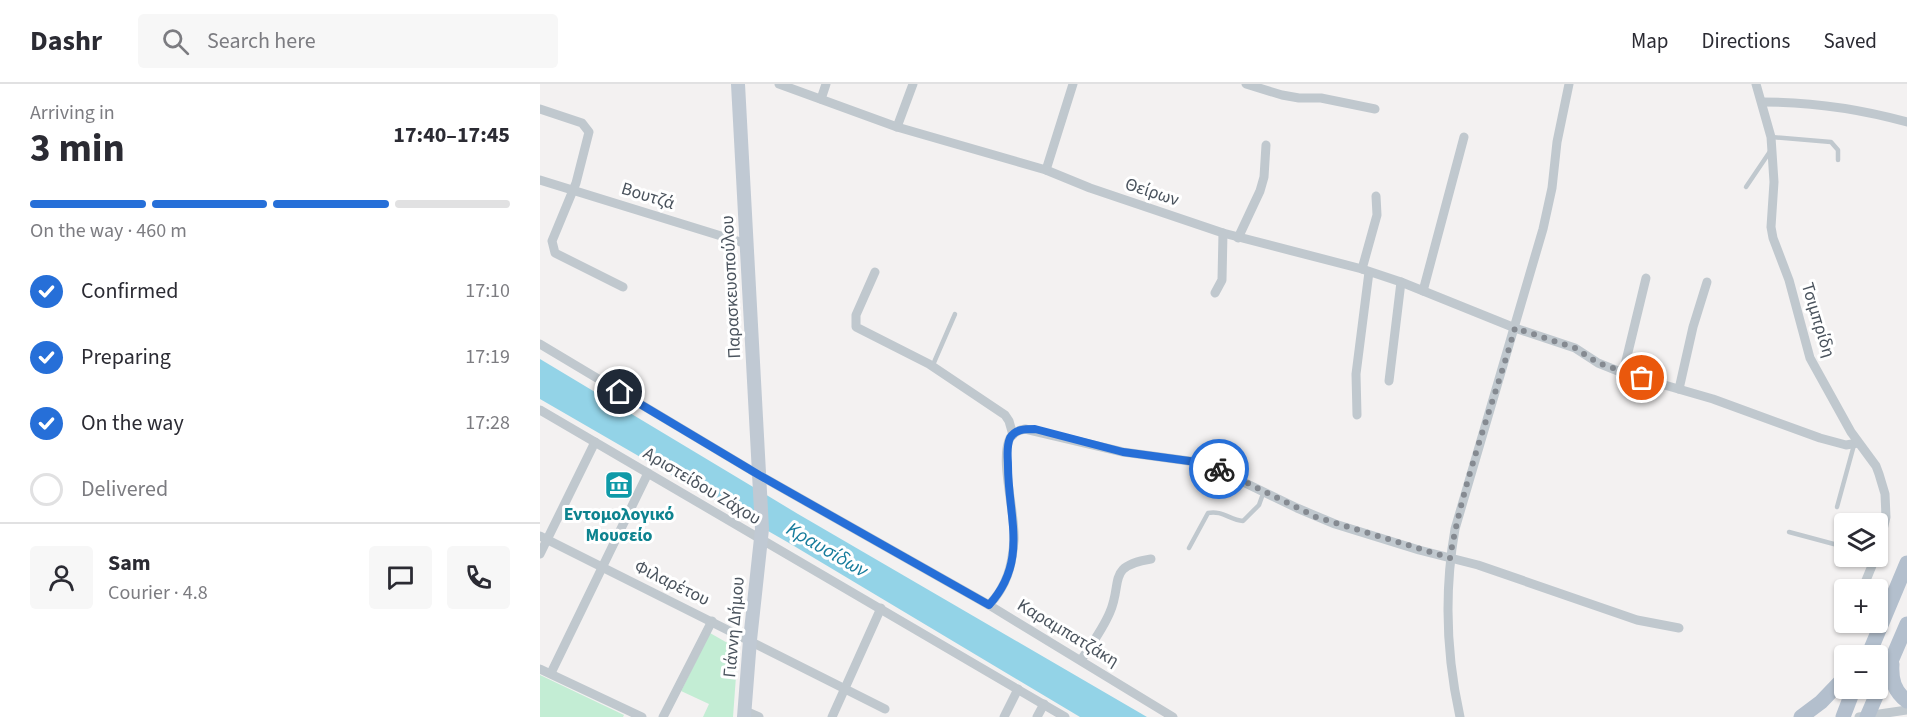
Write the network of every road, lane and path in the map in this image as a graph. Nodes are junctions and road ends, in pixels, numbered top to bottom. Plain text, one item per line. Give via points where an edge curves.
1 (738, 84) edge
2 (779, 84) edge
3 (826, 84) edge
4 (913, 84) edge
5 (1073, 84) edge
6 (1246, 84) edge
7 (1569, 84) edge
8 (1756, 84) edge
9 (821, 99) junction
10 (1762, 102) junction
11 (540, 109) edge
12 (1375, 109) dead end
13 (1907, 122) edge
14 (897, 127) junction
15 (1464, 137) dead end
16 (1771, 137) junction
17 (1266, 145) dead end
18 (1772, 148) junction
19 (1838, 160) dead end
20 (1046, 170) junction
21 (540, 180) edge
22 (1746, 187) dead end
23 (573, 190) junction
24 (1376, 196) dead end
25 (1223, 233) junction
26 (1239, 238) junction
27 (747, 244) junction
28 (1365, 271) junction
29 (874, 272) dead end
30 (1646, 278) dead end
31 (1401, 282) junction
32 (1707, 282) dead end
33 (622, 287) dead end
34 (1423, 291) junction
35 (1215, 293) dead end
36 (955, 314) dead end
37 (1515, 328) junction
38 (540, 344) edge
39 (932, 367) junction
40 (1623, 373) junction
41 (1389, 381) dead end
42 (1679, 389) junction
43 (540, 410) edge
44 (1357, 416) dead end
45 (1013, 435) junction
46 (594, 442) junction
47 (1856, 444) junction
48 (648, 473) junction
49 (760, 481) junction
50 (1264, 491) junction
51 (1837, 507) dead end
52 (1886, 513) edge
53 (1789, 532) dead end
54 (762, 535) junction
55 (544, 538) edge
56 (1834, 544) edge
57 (1189, 548) dead end
58 (540, 554) edge
59 (1450, 558) junction
60 (1151, 560) dead end
61 (1907, 563) edge
62 (603, 567) junction
63 (989, 605) junction
64 (880, 608) junction
65 (712, 621) junction
66 (1907, 624) edge
67 (1679, 628) dead end
68 (1876, 635) junction
69 (750, 640) junction
70 (1869, 645) edge
71 (1872, 645) edge
72 (1892, 658) junction
73 (1082, 660) junction
74 (540, 669) edge
75 (551, 674) junction
76 (1018, 688) junction
77 (1834, 688) edge
78 (844, 689) junction
79 (1850, 699) edge
80 (1907, 701) edge
81 (1044, 704) junction
82 (885, 709) dead end
83 (1907, 710) edge
84 (745, 714) edge
85 (1865, 716) edge
86 (642, 717) edge
87 (663, 717) edge
88 (759, 717) edge
89 (832, 717) edge
90 (1004, 717) edge
91 (1037, 717) edge
92 (1065, 717) edge
93 (1173, 717) edge
94 (1460, 717) edge
95 (1801, 717) edge
96 (1843, 717) edge

1 - 27 street, Παρασκευοπούλου
2 - 9 street, Θείρων
3 - 9 street
4 - 14 street
5 - 20 street
6 - 12 street via 1282,95
7 - 37 street via 1547,212
8 - 10 street, Τσιμπρίδη
9 - 14 street, Θείρων
10 - 13 street via 1830,106
10 - 16 street, Τσιμπρίδη
11 - 23 street via 582,123 589,132
14 - 20 street, Θείρων
15 - 34 street
16 - 18 street, Τσιμπρίδη
16 - 19 lane via 1831,142 1838,150
17 - 26 street via 1260,191
18 - 22 lane
18 - 47 street, Τσιμπρίδη via 1773,238 1810,358
20 - 25 street, Θείρων
21 - 23 street, Βουτζά
23 - 27 street, Βουτζά
23 - 33 street via 552,241 555,253
24 - 28 street via 1377,215
25 - 26 street, Θείρων
25 - 35 street via 1222,280
26 - 28 street, Θείρων
27 - 49 street, Παρασκευοπούλου
28 - 31 street, Θείρων
28 - 44 street via 1356,374
29 - 39 street via 856,315 856,327
30 - 40 street
31 - 34 street, Θείρων
31 - 41 street
32 - 42 street
34 - 37 street, Θείρων
36 - 39 lane
37 - 40 street, Θείρων via 1575,348
37 - 59 street via 1465,491
38 - 49 street, Καραμπατζάκη
39 - 45 street via 1005,416
40 - 42 street, Θείρων
42 - 47 street, Θείρων via 1820,438
43 - 46 street, Αριστείδου Ζάχου
45 - 50 street via 1035,429 1123,452 1204,463
45 - 63 street via 1008,446 1014,534 1011,566 1001,590
46 - 48 street, Αριστείδου Ζάχου
46 - 55 street
47 - 51 lane
47 - 52 street, Τσιμπρίδη via 1876,466 1885,494
48 - 54 street, Αριστείδου Ζάχου
48 - 62 street
49 - 54 street, Παρασκευοπούλου
49 - 63 street, Καραμπατζάκη
50 - 57 lane via 1259,505 1244,521 1217,511 1208,513
50 - 59 street via 1316,517
53 - 56 lane
54 - 64 street, Αριστείδου Ζάχου
54 - 69 street, Γιάννη Δήμου
55 - 58 street
55 - 62 street, Φιλαρέτου
59 - 67 street via 1637,620
59 - 94 street via 1448,648
60 - 73 street via 1132,563 1120,573 1110,612
61 - 68 main road
62 - 65 street, Φιλαρέτου
62 - 75 street
63 - 73 street, Καραμπατζάκη
64 - 76 street, Αριστείδου Ζάχου
64 - 78 street
65 - 69 street, Φιλαρέτου
65 - 87 street
66 - 72 main road
68 - 70 main road
68 - 71 main road
69 - 78 street, Φιλαρέτου
69 - 84 street, Γιάννη Δήμου
72 - 80 main road via 1891,678
72 - 85 main road
73 - 93 street, Καραμπατζάκη
74 - 75 street
75 - 86 street
76 - 81 street, Αριστείδου Ζάχου
76 - 90 street
77 - 95 main road
78 - 82 street, Φιλαρέτου
78 - 89 street
79 - 96 main road
81 - 91 street
81 - 92 street, Αριστείδου Ζάχου
83 - 85 street
84 - 88 street

